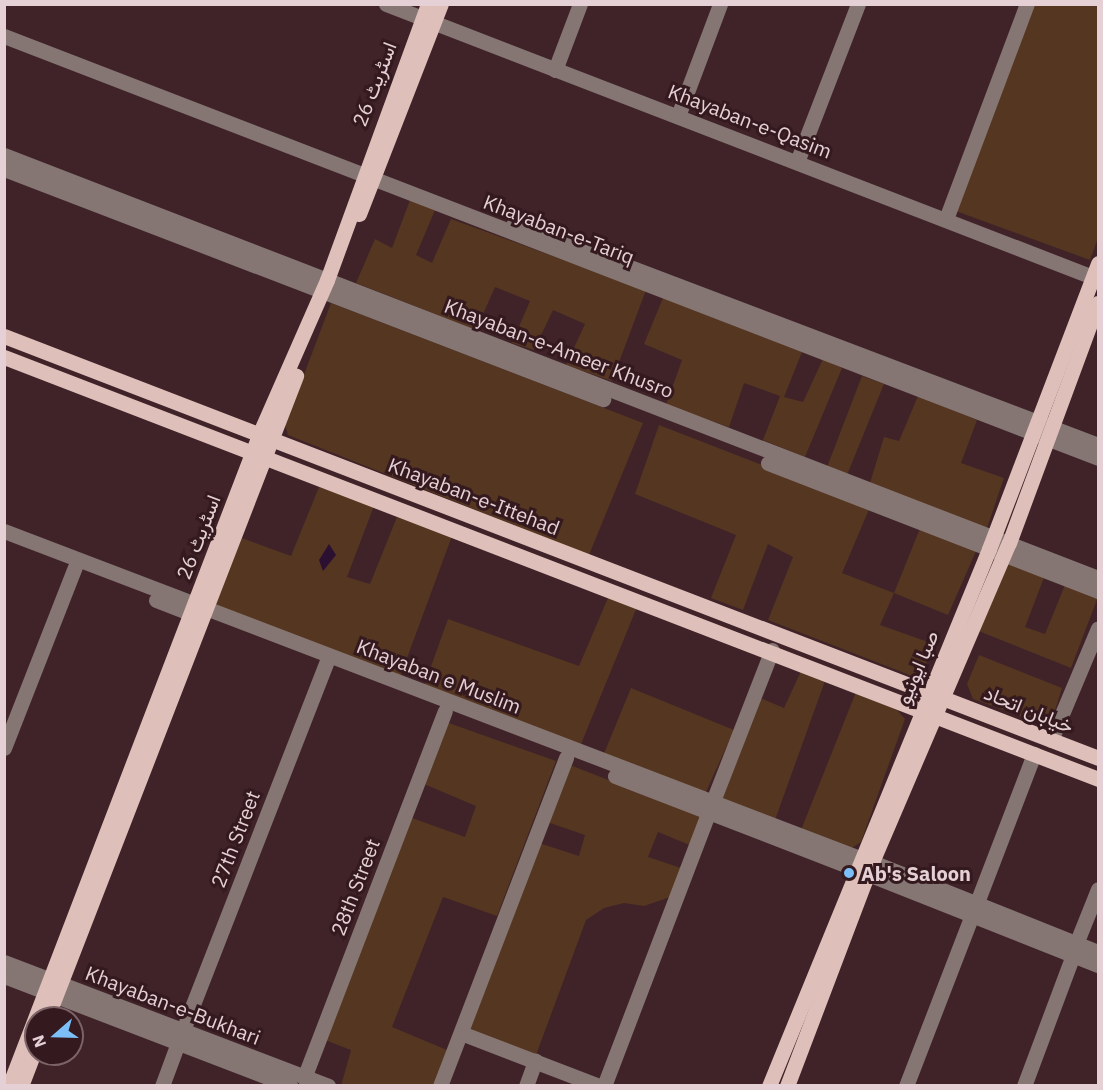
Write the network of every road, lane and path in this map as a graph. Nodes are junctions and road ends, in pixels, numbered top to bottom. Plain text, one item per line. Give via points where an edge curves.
1 (386, 4) edge
2 (580, 4) edge
3 (720, 4) edge
4 (858, 4) edge
5 (1027, 4) edge
6 (429, 11) edge
7 (4, 26) edge
8 (4, 36) edge
9 (67, 55) junction
10 (556, 66) junction
11 (679, 114) junction
12 (799, 158) junction
13 (11, 165) edge
14 (369, 173) junction
15 (947, 216) junction
16 (1097, 271) edge
17 (328, 287) junction
18 (1098, 303) edge
19 (4, 336) edge
20 (4, 357) edge
21 (1043, 430) junction
22 (265, 438) junction
23 (1098, 445) edge
24 (258, 458) junction
25 (1098, 458) edge
26 (4, 531) edge
27 (4, 540) edge
28 (999, 546) junction
29 (75, 567) junction
30 (1098, 578) edge
31 (1098, 591) edge
32 (199, 611) junction
33 (1098, 628) edge
34 (275, 640) junction
35 (772, 650) junction
36 (326, 663) junction
37 (404, 690) junction
38 (937, 695) junction
39 (446, 711) junction
40 (921, 713) junction
41 (936, 718) junction
42 (496, 725) junction
43 (1051, 740) junction
44 (4, 748) edge
45 (1034, 754) junction
46 (567, 757) junction
47 (1098, 758) edge
48 (631, 777) junction
49 (1098, 779) edge
50 (711, 807) junction
51 (864, 866) junction
52 (1098, 889) edge
53 (974, 910) junction
54 (1075, 949) junction
55 (1098, 952) edge
56 (4, 963) edge
57 (1098, 965) edge
58 (4, 976) edge
59 (52, 988) junction
60 (49, 1006) edge
61 (461, 1033) junction
62 (181, 1035) junction
63 (535, 1061) junction
64 (29, 1066) edge
65 (304, 1078) junction
66 (562, 1079) edge
67 (595, 1085) edge
68 (9, 1086) edge
69 (21, 1086) edge
70 (162, 1086) edge
71 (291, 1086) edge
72 (328, 1086) edge
73 (440, 1086) edge
74 (526, 1086) edge
75 (770, 1086) edge
76 (787, 1086) edge
77 (906, 1086) edge
78 (1024, 1086) edge

1 - 6 street, Khayaban-e-Qasim
2 - 10 street
3 - 11 street
4 - 12 street
5 - 15 street
6 - 10 street, Khayaban-e-Qasim
6 - 14 main road, اسٹریٹ 26
7 - 9 street, Khayaban-e-Tariq
8 - 9 street, Khayaban-e-Tariq
9 - 14 street, Khayaban-e-Tariq
10 - 11 street, Khayaban-e-Qasim
11 - 12 street, Khayaban-e-Qasim
12 - 15 street, Khayaban-e-Qasim
13 - 17 street, Khayaban-e-Ameer Khusro
14 - 17 main road, اسٹریٹ 26
14 - 21 street, Khayaban-e-Tariq
15 - 16 street, Khayaban-e-Qasim
16 - 21 main road, صبا ایونیو
17 - 22 main road, اسٹریٹ 26
17 - 28 street, Khayaban-e-Ameer Khusro
18 - 21 main road, صبا ایونیو
19 - 22 main road, Khayaban-e-Ittehad
20 - 24 main road, Khayaban-e-Ittehad
21 - 23 street, Khayaban-e-Tariq
21 - 25 street, Khayaban-e-Tariq
21 - 28 main road, صبا ایونیو
22 - 24 main road, اسٹریٹ 26
22 - 38 main road, Khayaban-e-Ittehad
24 - 32 main road, اسٹریٹ 26
24 - 35 main road, Khayaban-e-Ittehad
26 - 32 street, Khayaban e Muslim
27 - 29 street, Khayaban e Muslim
28 - 30 street, Khayaban-e-Ameer Khusro
28 - 31 street, Khayaban-e-Ameer Khusro
28 - 38 main road, صبا ایونیو
29 - 32 street, Khayaban e Muslim
29 - 44 street
32 - 34 street, Khayaban e Muslim
32 - 59 main road, اسٹریٹ 26
33 - 43 street
34 - 36 street, Khayaban e Muslim
34 - 37 street, Khayaban e Muslim
35 - 40 main road, Khayaban-e-Ittehad
35 - 50 street
36 - 37 street, Khayaban e Muslim
36 - 62 street, 27th Street
37 - 39 street, Khayaban e Muslim
37 - 42 street, Khayaban e Muslim
38 - 40 main road, صبا ایونیو
38 - 41 main road, صبا ایونیو
38 - 43 main road, خیابان اتحاد
39 - 42 street, Khayaban e Muslim
39 - 65 street, 28th Street
40 - 41 main road, Khayaban-e-Ittehad
40 - 51 main road, صبا ایونیو
41 - 45 main road, Khayaban-e-Ittehad
41 - 51 main road, صبا ایونیو
42 - 46 street, Khayaban e Muslim
42 - 48 street, Khayaban e Muslim
43 - 47 main road, خیابان اتحاد
45 - 49 main road, Khayaban-e-Ittehad
45 - 53 street
46 - 48 street, Khayaban e Muslim
46 - 61 street
48 - 50 street, Khayaban e Muslim
50 - 51 street, Khayaban e Muslim
50 - 67 street
51 - 53 street, Khayaban e Muslim
51 - 75 main road, صبا ایونیو
51 - 76 main road, صبا ایونیو
52 - 54 street
53 - 54 street, Khayaban e Muslim
53 - 77 street
54 - 55 street, Khayaban e Muslim
54 - 57 street, Khayaban e Muslim
54 - 78 street
56 - 59 street, Khayaban-e-Bukhari
58 - 59 street, Khayaban-e-Bukhari
59 - 60 main road, اسٹریٹ 26
59 - 62 street, Khayaban-e-Bukhari
59 - 68 main road, اسٹریٹ 26
61 - 63 street
61 - 73 street
62 - 65 street, Khayaban-e-Bukhari
62 - 70 street, 27th Street
62 - 71 street, Khayaban-e-Bukhari
63 - 66 street
63 - 74 street
64 - 69 main road
65 - 72 street, Khayaban-e-Bukhari
66 - 67 street

